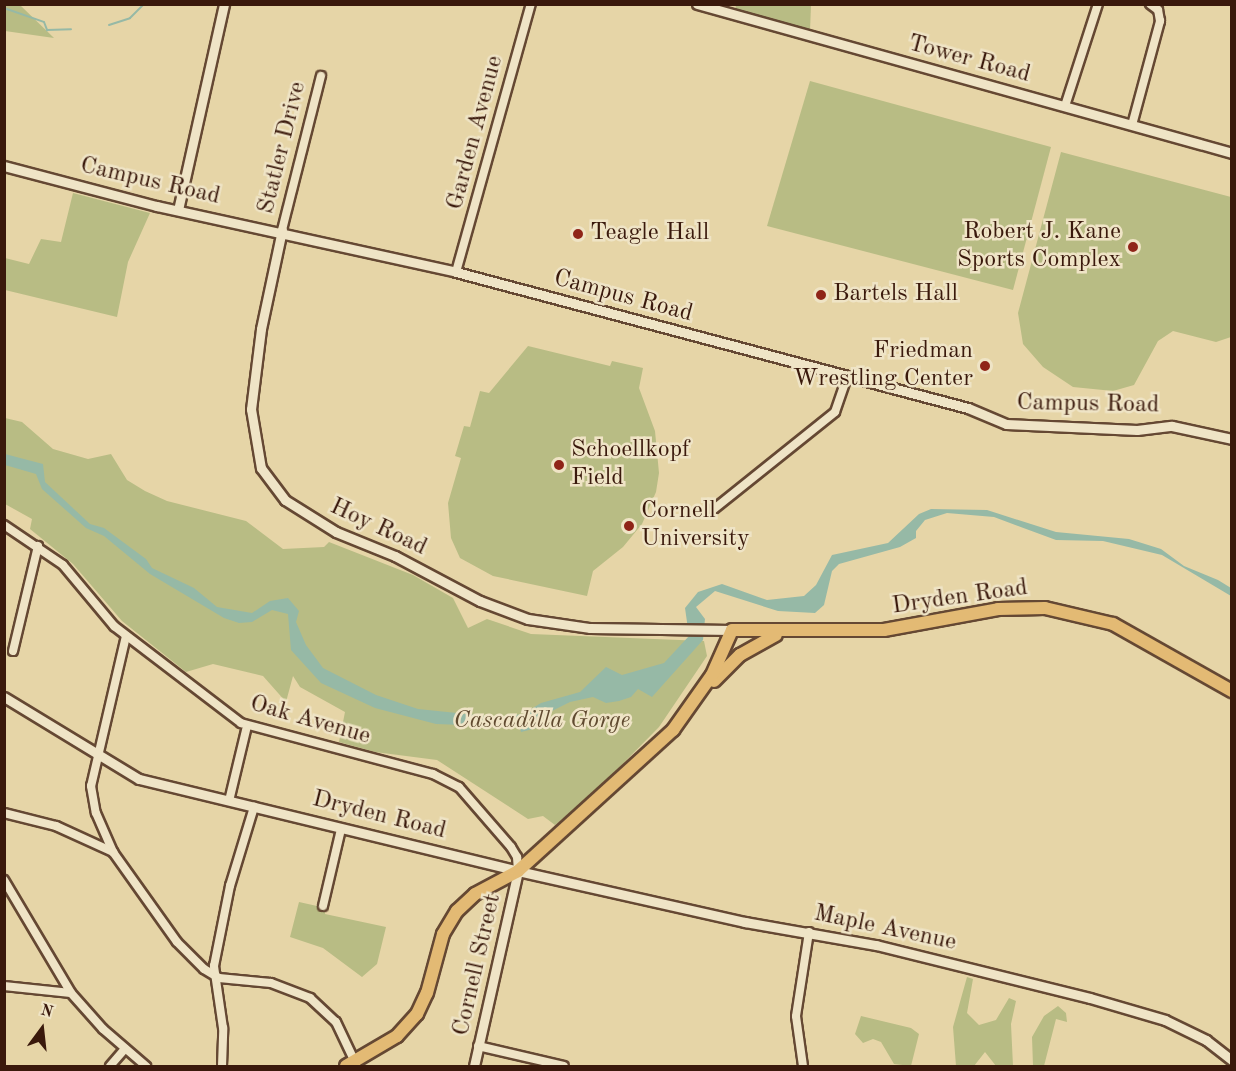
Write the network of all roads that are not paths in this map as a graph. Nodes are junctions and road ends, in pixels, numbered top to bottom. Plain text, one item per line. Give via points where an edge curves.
1 (224, 4) edge
2 (531, 4) edge
3 (697, 4) edge
4 (1098, 4) edge
5 (1150, 4) edge
6 (321, 76) dead end
7 (1065, 106) junction
8 (1132, 125) junction
9 (1232, 153) edge
10 (4, 166) edge
11 (178, 210) junction
12 (282, 230) junction
13 (456, 272) junction
14 (847, 376) junction
15 (1232, 440) edge
16 (714, 509) dead end
17 (4, 525) edge
18 (38, 546) junction
19 (732, 630) junction
20 (783, 632) junction
21 (126, 636) junction
22 (13, 651) dead end
23 (1232, 691) edge
24 (4, 697) edge
25 (698, 697) junction
26 (247, 726) junction
27 (97, 756) junction
28 (229, 801) junction
29 (254, 807) junction
30 (4, 813) edge
31 (341, 829) junction
32 (113, 852) junction
33 (518, 871) junction
34 (4, 880) edge
35 (323, 906) dead end
36 (809, 932) junction
37 (214, 977) junction
38 (4, 986) edge
39 (71, 993) junction
40 (478, 1046) junction
41 (125, 1049) junction
42 (1232, 1060) edge
43 (352, 1065) edge
44 (110, 1066) edge
45 (146, 1066) edge
46 (222, 1066) edge
47 (474, 1066) edge
48 (564, 1066) edge
49 (803, 1066) edge

1 - 11 street
2 - 13 street, Garden Avenue
3 - 7 street, Tower Road
4 - 7 street
5 - 8 street via 1160,17
6 - 12 street, Statler Drive
7 - 8 street, Tower Road
8 - 9 street, Tower Road
10 - 11 street, Campus Road
11 - 12 street, Campus Road
12 - 13 street, Campus Road
12 - 19 street, Hoy Road via 260,339 251,409 256,455 274,490 318,523 510,613 573,627
13 - 14 street, Campus Road
14 - 15 street, Campus Road via 971,409 1006,424 1137,430 1172,426
14 - 16 street via 835,412
17 - 18 street, Oak Avenue
18 - 21 street, Oak Avenue via 74,576
18 - 22 street
19 - 20 main road, Dryden Road
19 - 25 main road, Dryden Road
20 - 23 main road, Dryden Road via 884,630 998,609 1045,608 1113,624
20 - 25 main road, Dryden Road via 740,655
21 - 26 street, Oak Avenue
21 - 27 street
24 - 27 street, Dryden Road
25 - 33 main road, Dryden Road via 664,740
26 - 28 street
26 - 33 street, Oak Avenue via 449,781 477,804 511,847
27 - 28 street, Dryden Road via 139,779
27 - 32 street via 92,799
28 - 29 street, Dryden Road
29 - 31 street, Dryden Road
29 - 37 street via 230,886
30 - 32 street via 56,826
31 - 33 street, Dryden Road
31 - 35 street
32 - 37 street via 177,942
33 - 36 street, Maple Avenue via 745,922
33 - 40 street, Cornell Street
33 - 43 main road via 475,894 457,911 443,933 427,993 417,1014 397,1036
34 - 39 street
36 - 42 street, Maple Avenue via 876,945 1145,1013 1185,1029
36 - 49 street via 796,1016
37 - 43 street via 279,985 310,998 336,1022
37 - 46 street via 224,1028
38 - 39 street
39 - 41 street
40 - 47 street, Cornell Street
40 - 48 street
41 - 44 street
41 - 45 street

